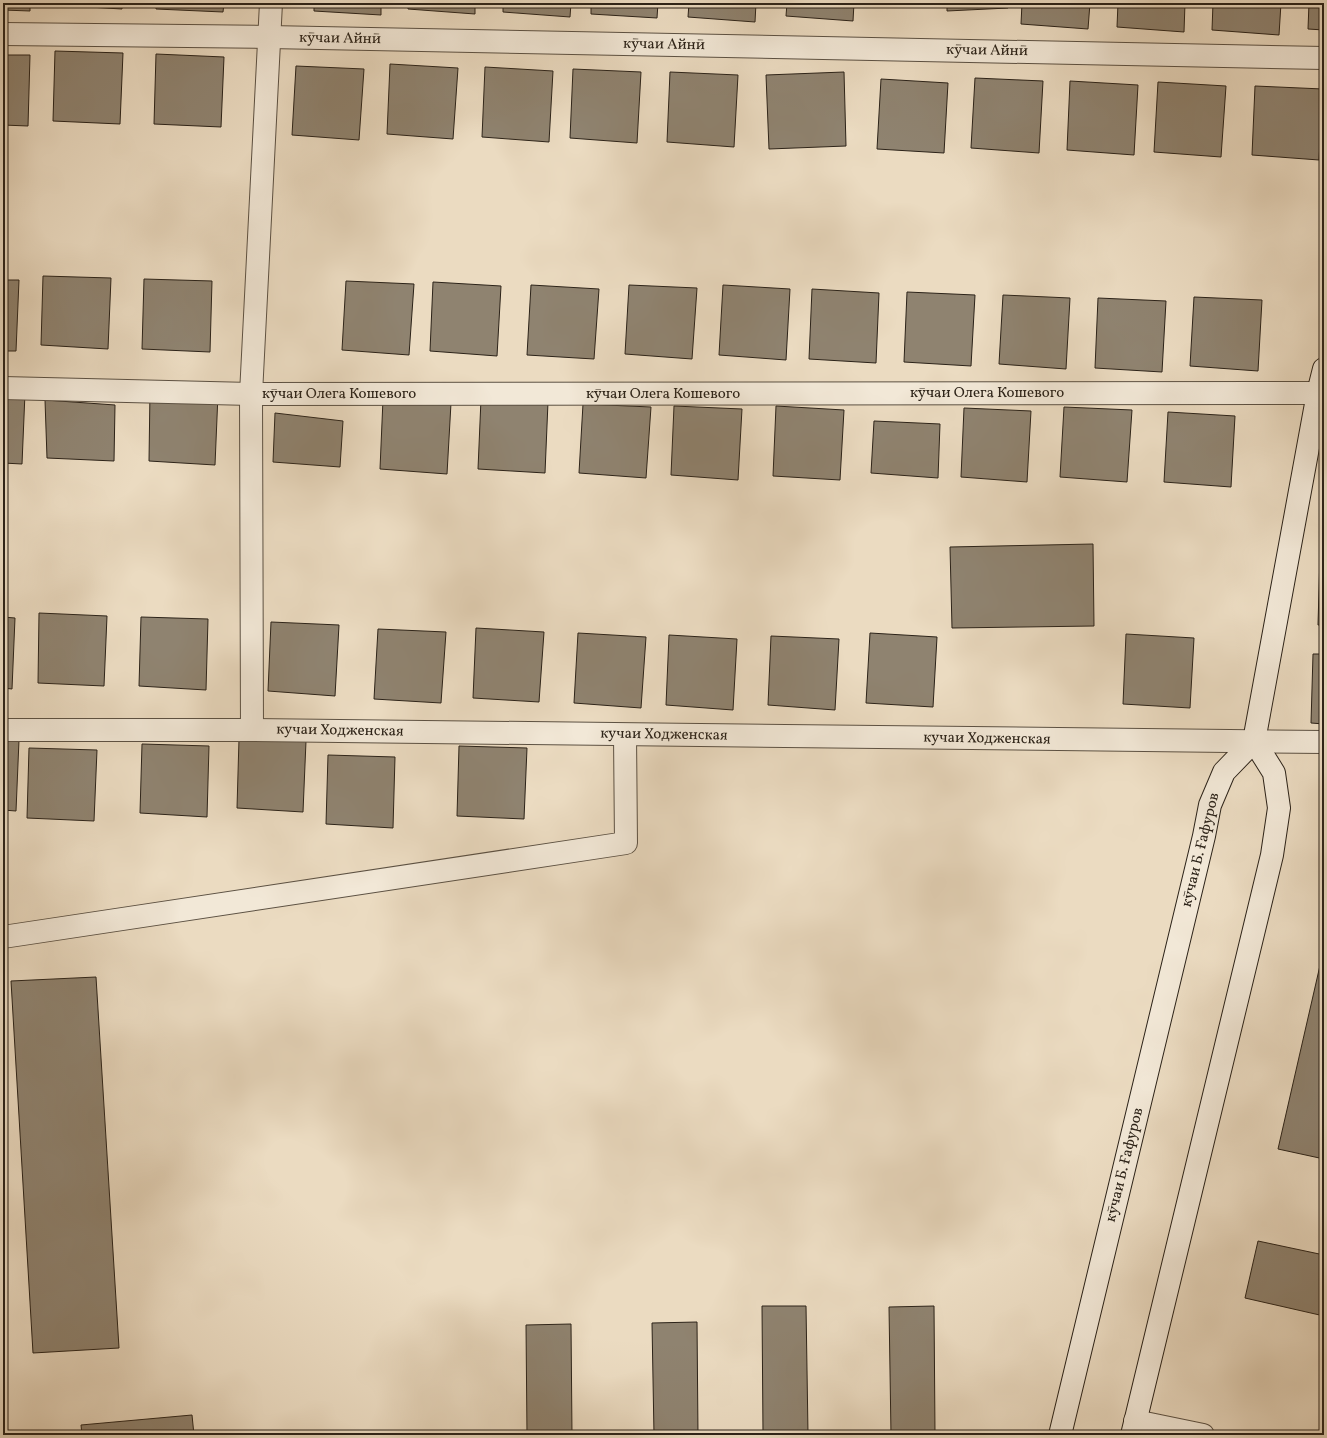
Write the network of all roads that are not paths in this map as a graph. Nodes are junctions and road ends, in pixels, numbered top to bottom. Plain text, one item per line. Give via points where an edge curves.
1 (271, 3) edge
2 (3, 34) edge
3 (270, 37) junction
4 (1324, 58) edge
5 (1324, 368) edge
6 (3, 388) edge
7 (1321, 393) edge
8 (251, 394) junction
9 (3, 730) edge
10 (252, 730) junction
11 (625, 735) junction
12 (1254, 742) junction
13 (1324, 742) edge
14 (3, 937) edge
15 (1134, 1428) edge
16 (1060, 1435) edge
17 (1203, 1435) edge

1 - 3 street
2 - 3 street, кӯчаи Айнӣ
3 - 4 street, кӯчаи Айнӣ
3 - 8 street
5 - 7 street
6 - 8 street, кӯчаи Олега Кошевого
7 - 8 street, кӯчаи Олега Кошевого
7 - 12 street
8 - 10 street
9 - 10 street, кучаи Ходженская
10 - 11 street, кучаи Ходженская
11 - 12 street, кучаи Ходженская
11 - 14 street via 626,843
12 - 13 street, кучаи Ходженская
12 - 15 street via 1274,773 1279,808 1272,854
12 - 16 street, кӯчаи Б. Ғафуров via 1224,772 1210,805
15 - 17 street

